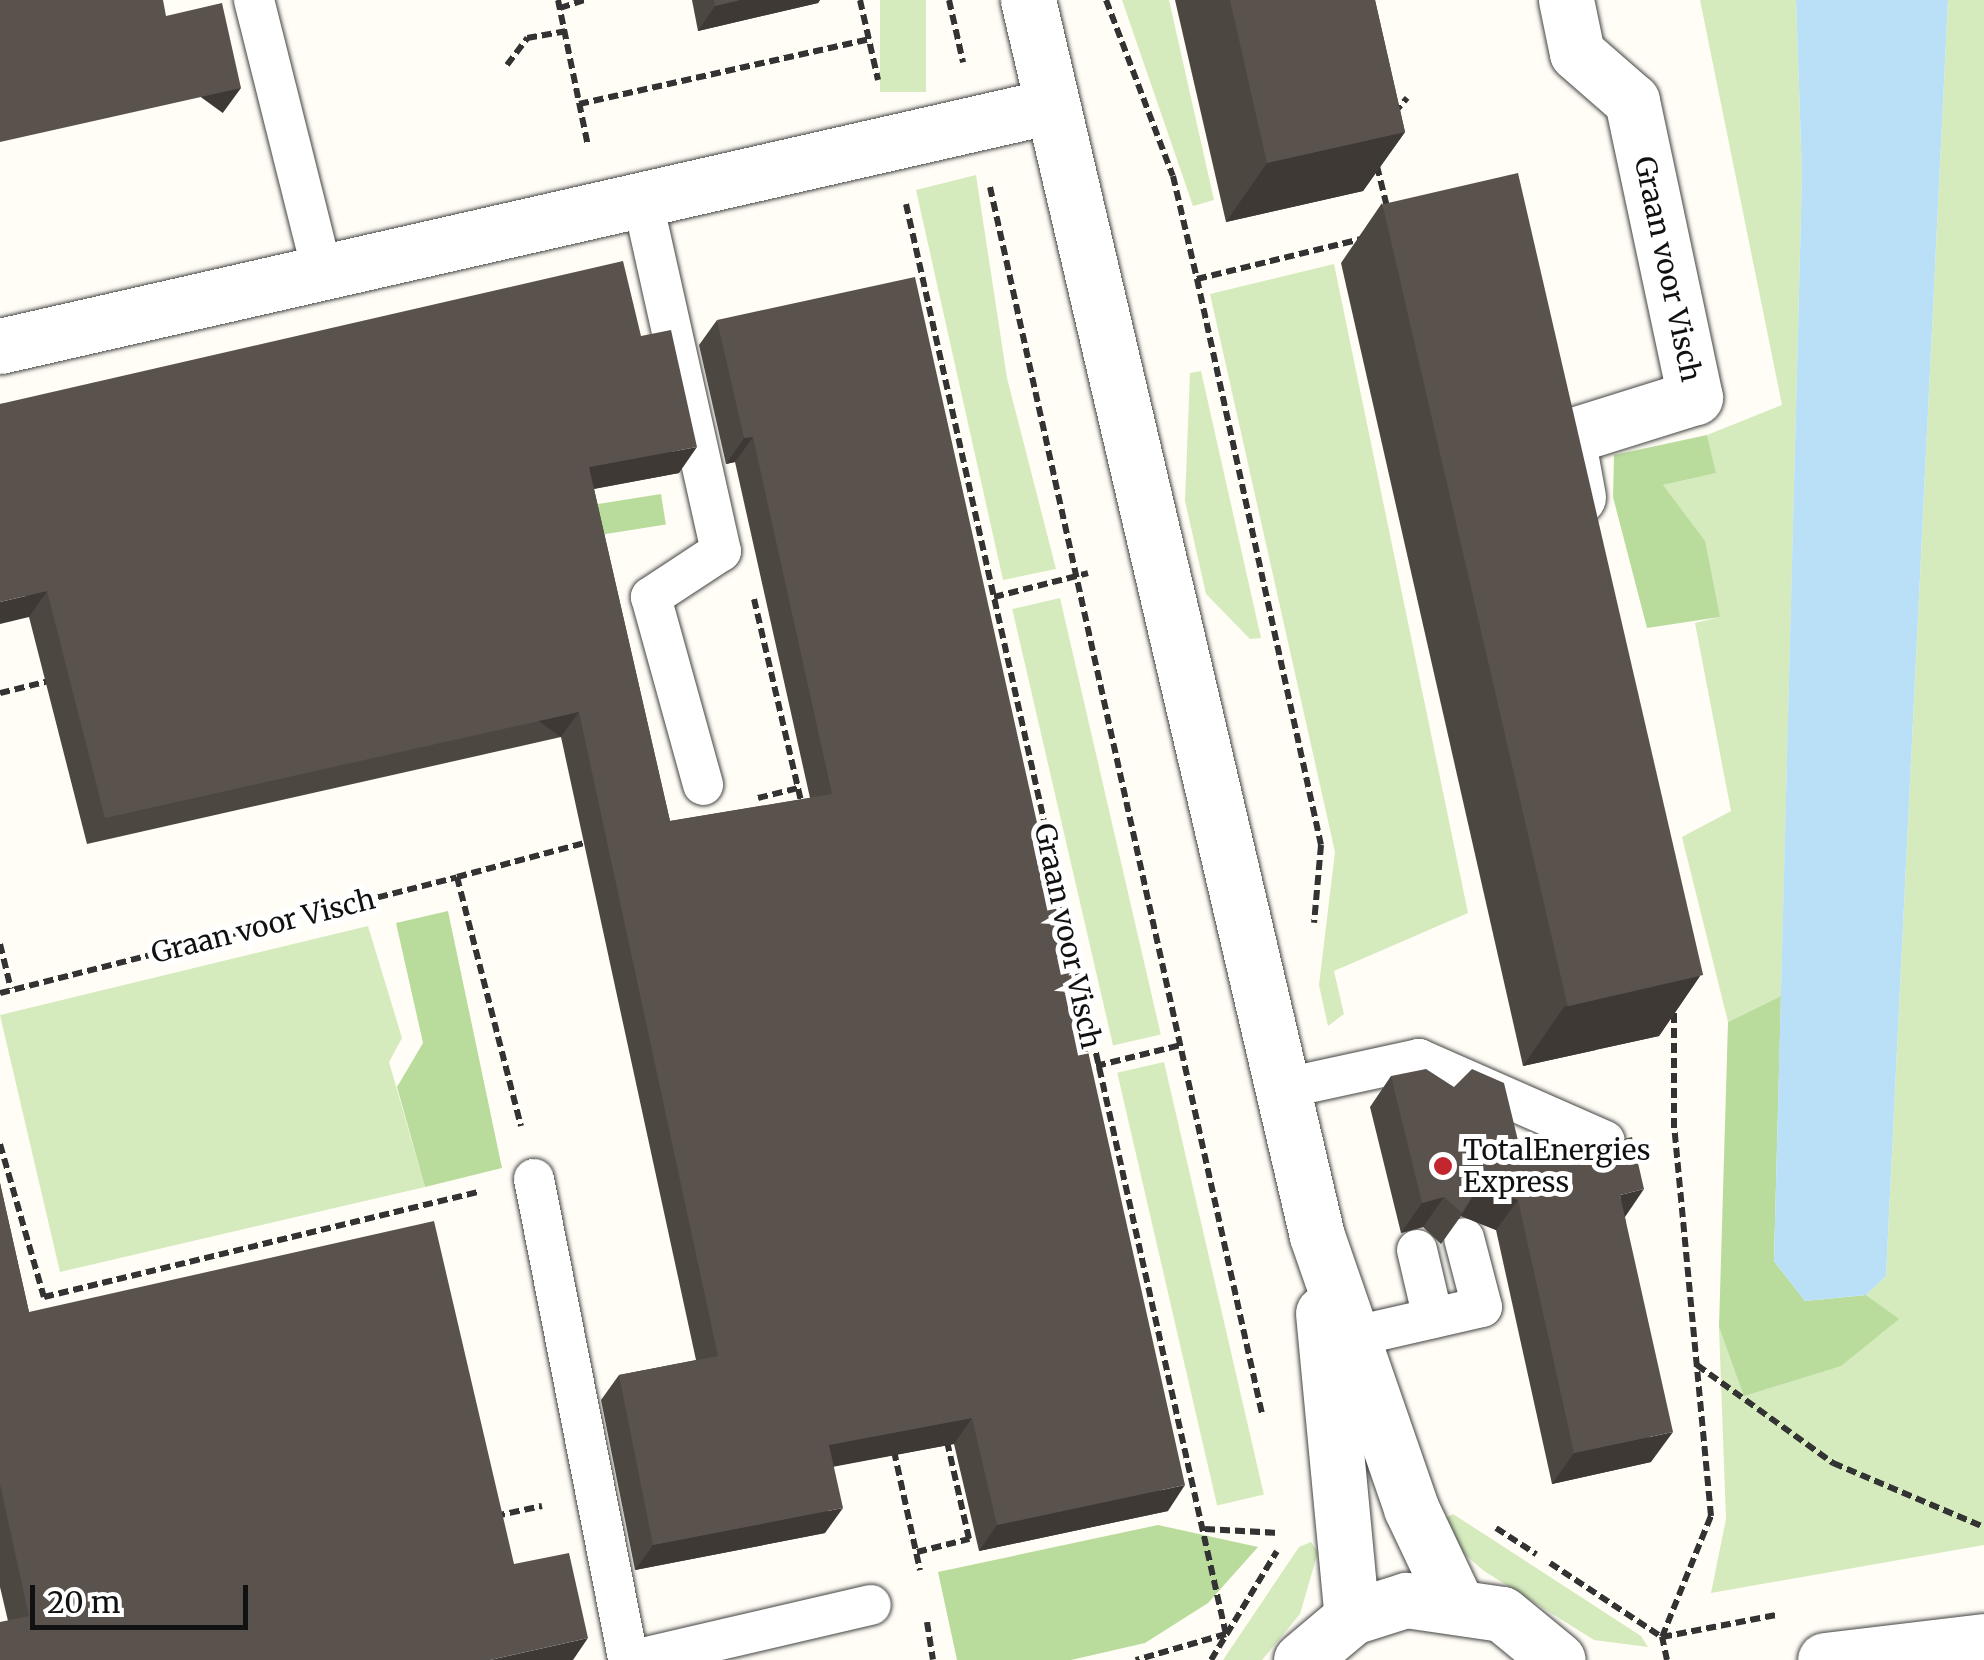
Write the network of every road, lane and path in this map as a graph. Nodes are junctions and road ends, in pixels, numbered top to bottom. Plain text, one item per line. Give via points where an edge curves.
1 (254, 0) edge
2 (585, 0) edge
3 (860, 0) edge
4 (949, 0) edge
5 (1028, 0) edge
6 (1106, 0) edge
7 (1566, 0) edge
8 (559, 4) edge
9 (565, 31) junction
10 (869, 39) junction
11 (508, 65) dead end
12 (1407, 98) dead end
13 (580, 104) junction
14 (1051, 106) junction
15 (976, 123) junction
16 (1382, 126) edge
17 (893, 146) junction
18 (1374, 158) edge
19 (621, 204) junction
20 (1388, 212) edge
21 (1375, 235) dead end
22 (321, 266) junction
23 (1197, 279) junction
24 (0, 346) edge
25 (721, 551) junction
26 (1589, 554) edge
27 (1088, 574) dead end
28 (1070, 578) junction
29 (994, 598) junction
30 (58, 679) edge
31 (0, 692) edge
32 (703, 785) dead end
33 (749, 800) dead end
34 (753, 820) edge
35 (807, 827) edge
36 (601, 838) edge
37 (457, 877) junction
38 (1313, 933) dead end
39 (0, 944) edge
40 (11, 990) junction
41 (1672, 992) edge
42 (0, 994) edge
43 (1182, 1044) junction
44 (1096, 1066) junction
45 (1282, 1089) junction
46 (1605, 1141) edge
47 (0, 1144) edge
48 (534, 1179) junction
49 (22, 1232) junction
50 (11, 1235) edge
51 (1464, 1238) edge
52 (1417, 1250) dead end
53 (1433, 1318) junction
54 (1339, 1340) junction
55 (1696, 1364) junction
56 (1264, 1420) dead end
57 (943, 1424) edge
58 (891, 1436) edge
59 (596, 1494) junction
60 (1284, 1514) dead end
61 (484, 1518) edge
62 (1984, 1527) edge
63 (1205, 1530) junction
64 (917, 1552) junction
65 (922, 1587) dead end
66 (1455, 1600) junction
67 (871, 1605) dead end
68 (925, 1606) dead end
69 (1352, 1617) junction
70 (1960, 1649) edge
71 (631, 1660) edge
72 (932, 1660) edge
73 (1136, 1660) edge
74 (1301, 1660) edge
75 (1558, 1660) edge
76 (1667, 1660) edge
77 (1825, 1660) edge

1 - 22 lane
2 - 8 path
3 - 10 path, Graan voor Visch
4 - 15 path
5 - 14 street
6 - 23 path via 1172,176
7 - 26 street, Graan voor Visch via 1578,54 1632,101 1695,396 1567,437
8 - 9 path
9 - 11 path via 527,38
9 - 13 path
10 - 13 path
10 - 17 path, Graan voor Visch
12 - 16 path
13 - 19 path
14 - 15 street
14 - 45 street
15 - 17 street
15 - 28 path
17 - 19 street
17 - 29 path, Graan voor Visch
18 - 20 path
19 - 22 street
19 - 25 lane
21 - 23 path
22 - 24 street
23 - 38 path via 1321,845
25 - 32 lane via 651,597
25 - 35 path via 755,601
27 - 28 path
28 - 29 path
28 - 43 path
29 - 44 path, Graan voor Visch
30 - 31 path
33 - 34 path
36 - 37 path, Graan voor Visch
37 - 40 path, Graan voor Visch
37 - 48 path
39 - 40 path
40 - 42 path, Graan voor Visch
41 - 55 path
43 - 44 path
43 - 56 path
44 - 63 path, Graan voor Visch
45 - 46 lane via 1376,1087 1424,1077
45 - 54 street
47 - 49 path
48 - 49 path via 44,1296
48 - 59 lane
49 - 50 path
51 - 53 lane via 1482,1307
52 - 53 lane
53 - 54 lane
54 - 66 street
54 - 69 street
55 - 62 path via 1833,1463
55 - 76 path via 1711,1516 1662,1637
57 - 64 path via 969,1539
58 - 64 path
59 - 61 path
59 - 71 lane
60 - 63 path via 1288,1533
63 - 73 path, Graan voor Visch via 1226,1634
64 - 65 path
66 - 69 street via 1406,1600
66 - 75 street via 1502,1614
67 - 71 lane
68 - 72 path
69 - 74 street
70 - 77 street

